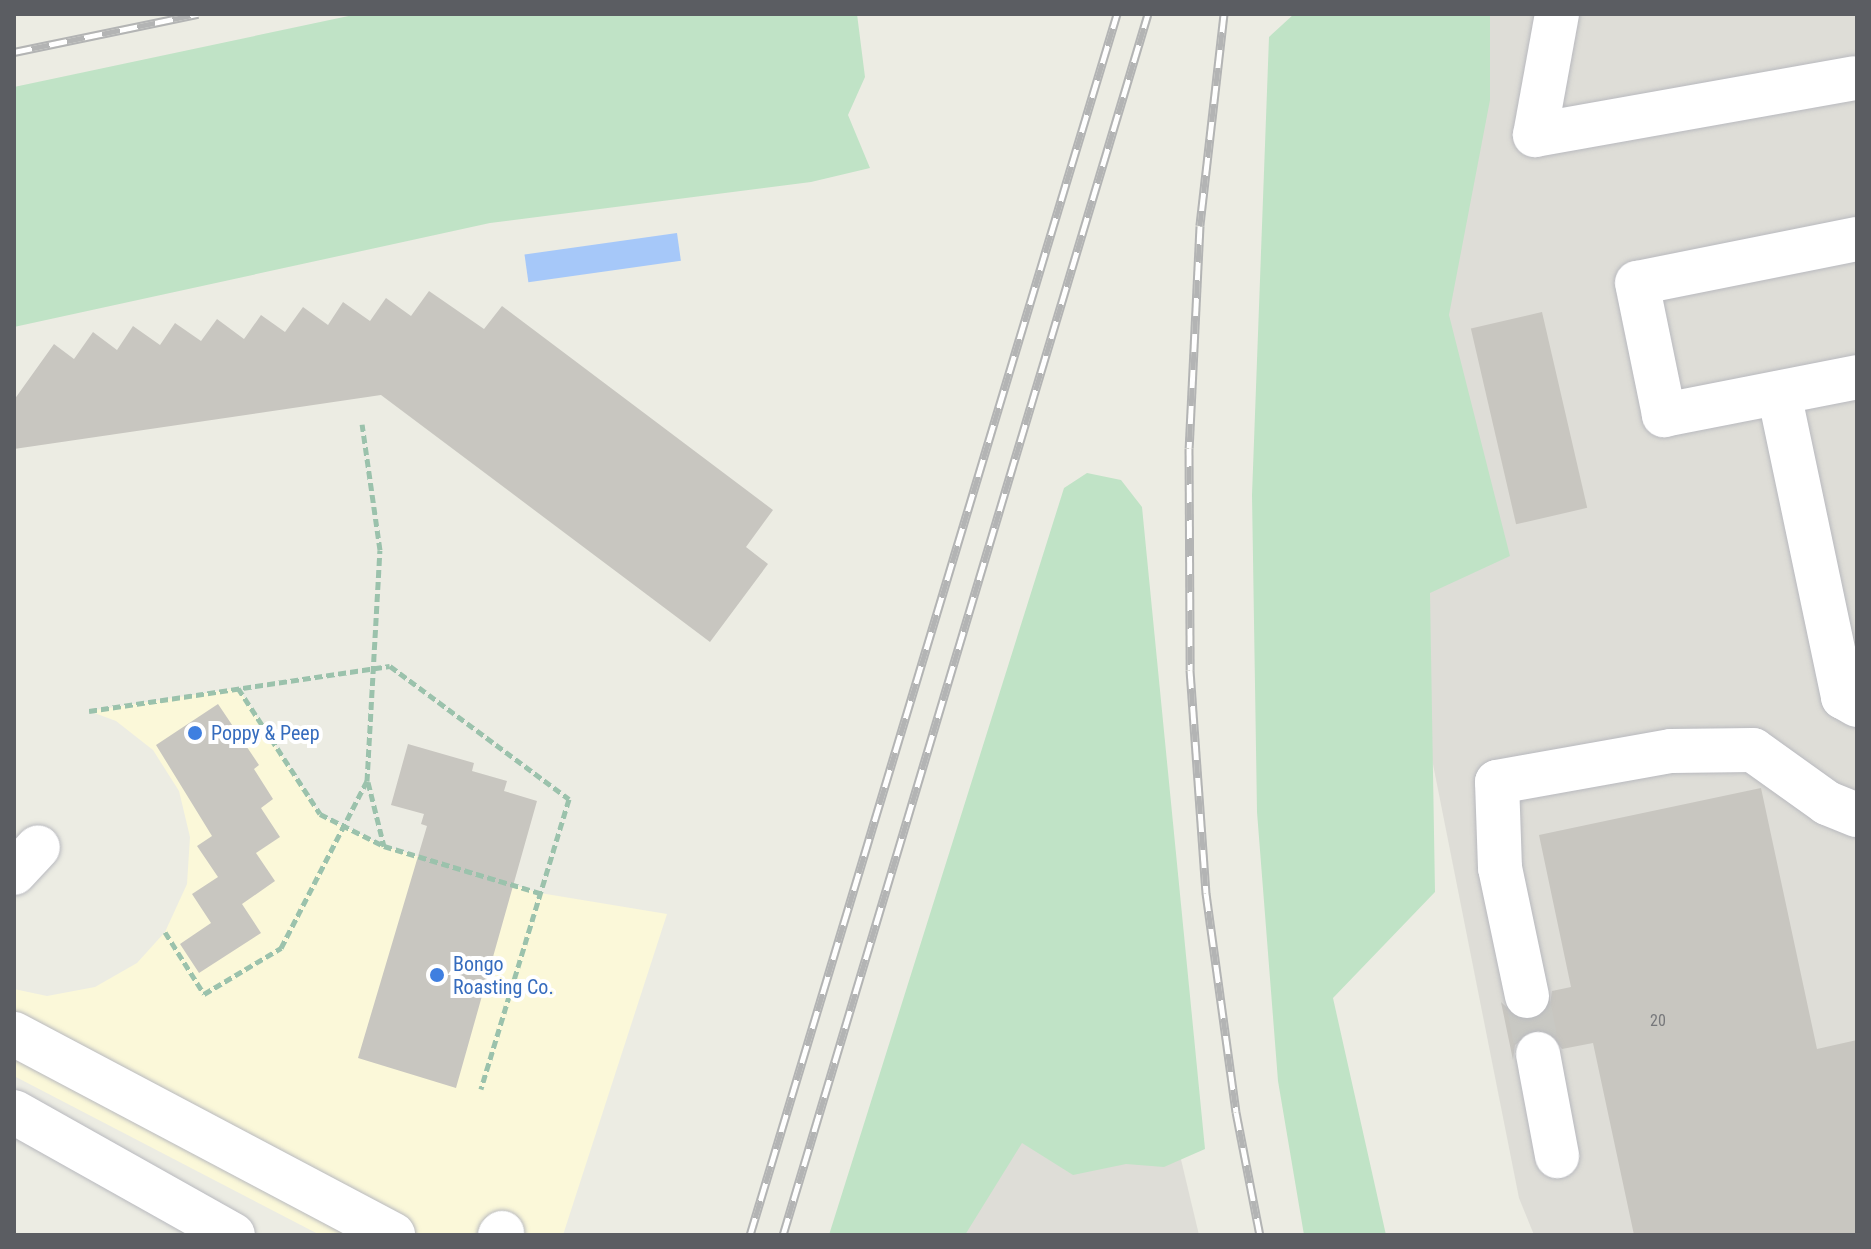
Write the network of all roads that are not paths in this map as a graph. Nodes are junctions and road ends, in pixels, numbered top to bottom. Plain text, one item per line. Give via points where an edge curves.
1 (1557, 14) edge
2 (1854, 78) dead end
3 (1857, 239) edge
4 (1857, 377) edge
5 (1779, 393) junction
6 (1857, 705) edge
7 (1857, 815) edge
8 (1527, 996) tunnel mouth
9 (14, 1034) edge
10 (1538, 1054) tunnel mouth
11 (14, 1112) edge
12 (1557, 1156) dead end
13 (233, 1235) edge
14 (393, 1235) edge

1 - 2 lane via 1535,135
3 - 5 lane via 1637,283 1664,415
4 - 5 lane
5 - 6 lane via 1843,697
7 - 8 lane via 1827,803 1753,750 1671,751 1497,782 1500,868
9 - 14 lane
10 - 12 lane
11 - 13 lane

